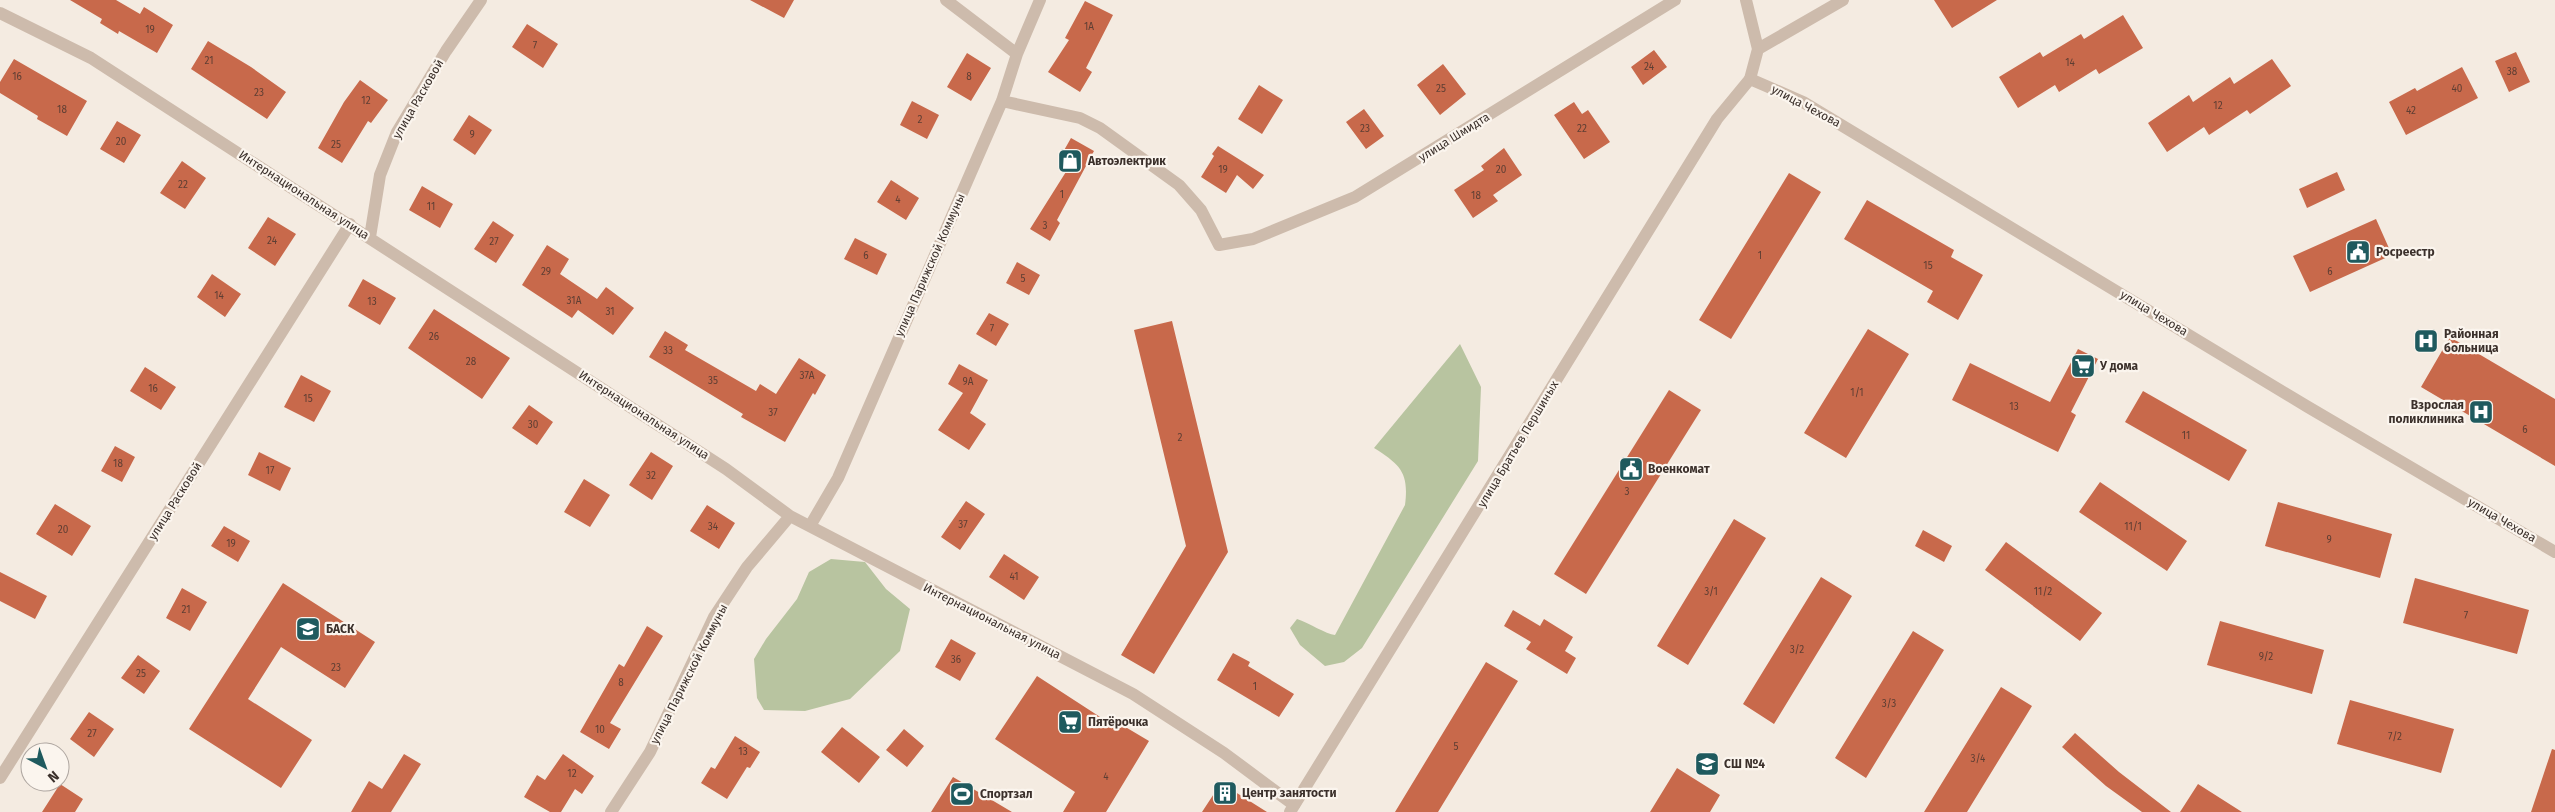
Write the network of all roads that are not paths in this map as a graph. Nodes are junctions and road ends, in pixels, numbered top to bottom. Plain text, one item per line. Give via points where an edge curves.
1 (481, 0) edge
2 (946, 0) edge
3 (1040, 0) edge
4 (1675, 0) edge
5 (1746, 0) edge
6 (1843, 0) edge
7 (0, 13) edge
8 (1758, 49) junction
9 (1017, 54) junction
10 (1750, 79) junction
11 (1002, 101) junction
12 (350, 224) junction
13 (370, 236) junction
14 (790, 516) junction
15 (810, 526) junction
16 (2555, 552) edge
17 (0, 778) edge
18 (1292, 809) edge
19 (611, 812) edge

1 - 13 street, улица Расковой via 398,132 380,175
2 - 9 street
3 - 9 street, улица Парижской Коммуны
4 - 11 street, улица Шмидта via 1355,197 1253,239 1220,245 1201,210 1179,185 1100,128 1080,118
5 - 8 street
6 - 8 street
7 - 12 street, Интернациональная улица via 92,58
8 - 10 street
9 - 11 street, улица Парижской Коммуны
10 - 16 street, улица Чехова via 1803,102
10 - 18 street, улица Братьев Першиных via 1717,119
11 - 15 street, улица Парижской Коммуны via 838,478
12 - 13 street, Интернациональная улица
12 - 17 street, улица Расковой
13 - 14 street, Интернациональная улица via 726,469
14 - 15 street, Интернациональная улица
14 - 19 street, улица Парижской Коммуны via 747,567 714,617 650,752
15 - 18 street, Интернациональная улица via 1132,694 1224,752

